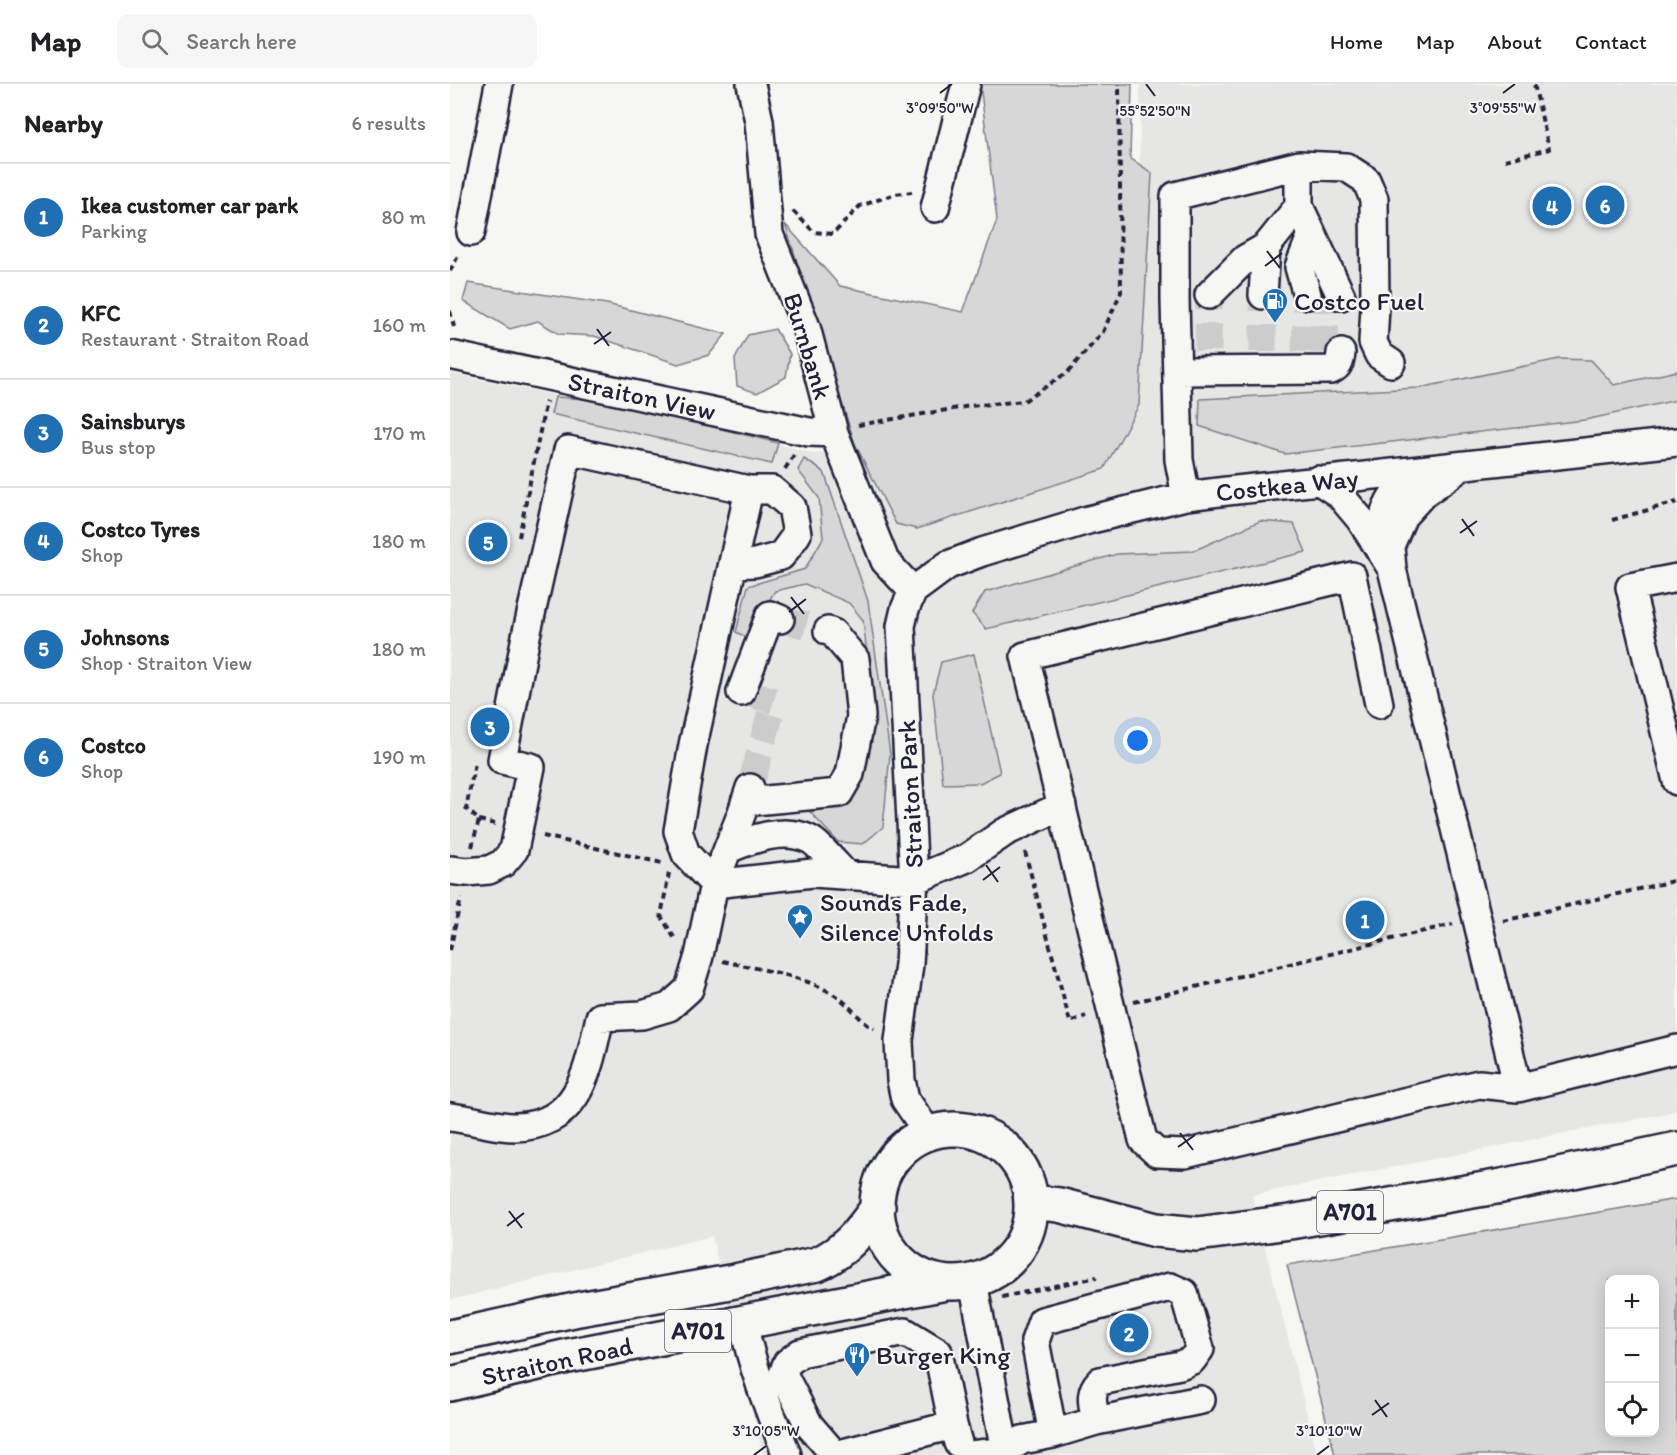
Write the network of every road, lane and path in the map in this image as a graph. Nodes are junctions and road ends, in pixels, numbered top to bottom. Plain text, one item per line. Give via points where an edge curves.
1 (499, 84) edge
2 (751, 84) edge
3 (966, 84) edge
4 (1119, 84) edge
5 (1534, 84) edge
6 (1505, 160) dead end
7 (1299, 165) junction
8 (765, 183) junction
9 (938, 199) joint
10 (1299, 206) junction
11 (471, 232) dead end
12 (1312, 234) junction
13 (1268, 286) junction
14 (450, 355) edge
15 (1271, 361) dead end
16 (1391, 363) dead end
17 (1177, 371) junction
18 (821, 432) junction
19 (1677, 442) edge
20 (1464, 465) junction
21 (1414, 471) junction
22 (1318, 480) junction
23 (760, 490) junction
24 (1186, 496) junction
25 (1677, 502) edge
26 (1612, 520) dead end
27 (1385, 559) junction
28 (733, 564) junction
29 (1677, 578) edge
30 (914, 591) junction
31 (780, 619) dead end
32 (828, 631) tunnel mouth
33 (708, 682) junction
34 (1379, 704) dead end
35 (1677, 781) edge
36 (1062, 806) junction
37 (1018, 825) junction
38 (728, 849) junction
39 (458, 871) edge
40 (846, 875) junction
41 (914, 880) junction
42 (1677, 880) edge
43 (714, 884) junction
44 (1479, 927) junction
45 (450, 950) edge
46 (1110, 1007) junction
47 (1677, 1049) edge
48 (1518, 1088) junction
49 (450, 1117) edge
50 (928, 1134) junction
51 (1677, 1149) edge
52 (1031, 1202) junction
53 (878, 1207) junction
54 (959, 1282) junction
55 (743, 1322) junction
56 (450, 1336) edge
57 (450, 1384) edge
58 (1201, 1400) dead end
59 (1096, 1421) junction
60 (953, 1425) junction
61 (1053, 1434) junction
62 (1005, 1451) junction
63 (788, 1455) edge
64 (835, 1455) edge
65 (961, 1455) edge
66 (971, 1455) edge

1 - 11 street
2 - 8 street, Burnbank
3 - 9 street
4 - 18 path via 1121,292 1103,332 1068,372 1024,400
5 - 6 path via 1550,149
7 - 10 street
7 - 16 street via 1346,167 1366,180 1374,199 1373,342 1379,355
7 - 17 street via 1175,196
8 - 9 path via 814,232 833,234 860,206 895,194
8 - 18 street, Burnbank via 769,234 806,327
10 - 12 street
10 - 13 street
12 - 13 street via 1299,267
12 - 13 street via 1328,267
14 - 18 street, Straiton View
15 - 17 street
17 - 24 street via 1179,460
18 - 23 path
18 - 30 street, Burnbank via 885,561
19 - 20 street, Costkea Way
20 - 21 street, Costkea Way
20 - 27 street via 1424,494 1403,516
21 - 22 street, Costkea Way
21 - 27 street via 1392,496 1383,516
22 - 24 street, Costkea Way
22 - 27 street via 1339,494
23 - 28 street
23 - 28 street via 792,507 797,534 781,556
23 - 39 street via 568,450 502,760 531,767 514,850 503,863 489,870
24 - 30 street, Costkea Way via 982,552 948,565
25 - 26 path
27 - 44 street
28 - 33 street
29 - 35 street via 1630,587
30 - 41 street, Straiton Park via 901,626
31 - 33 street via 770,615 745,692
32 - 38 street via 855,659 861,716 850,774 839,793 748,795
33 - 43 street via 678,831 686,854
34 - 36 street via 1352,576 1025,656
36 - 37 street
36 - 46 street
37 - 41 street via 967,858
37 - 46 path via 1070,1022
38 - 40 street via 754,838 787,834 811,839
38 - 43 street
39 - 45 path
40 - 41 street
40 - 43 street via 813,873
41 - 50 street, Straiton Park via 899,1041 901,1080 905,1099
42 - 44 path
43 - 49 street via 689,989 669,1007 642,1015 600,1017 587,1075 572,1102 557,1116 537,1125 513,1127
44 - 46 path via 1459,932 1457,923 1440,926
44 - 48 street
46 - 48 street via 1143,1140 1157,1154 1185,1154 1479,1084
47 - 48 street
50 - 52 main road, A701 via 965,1129 990,1137 1012,1154 1029,1185
50 - 53 main road, A701 via 913,1141 893,1159 879,1190
51 - 52 main road, A701 via 1502,1186 1197,1234 1156,1230 1059,1205
52 - 54 main road, A701 via 1025,1238 1017,1252 997,1271
53 - 54 main road, A701 via 885,1241 898,1258 915,1273
53 - 56 main road, Straiton Road / A701 via 852,1241 818,1264
54 - 55 main road, Straiton Road / A701
54 - 62 street
55 - 57 main road, Straiton Road / A701
55 - 63 street via 752,1359
58 - 59 street
59 - 61 street
59 - 61 street via 1091,1397 1100,1381 1180,1365 1192,1360 1200,1349 1184,1293 1170,1287 1042,1321 1035,1341
60 - 64 street
60 - 64 street via 938,1352 905,1332 800,1353 787,1363 783,1374 809,1425
60 - 65 street
61 - 62 street via 1022,1440
62 - 66 street

